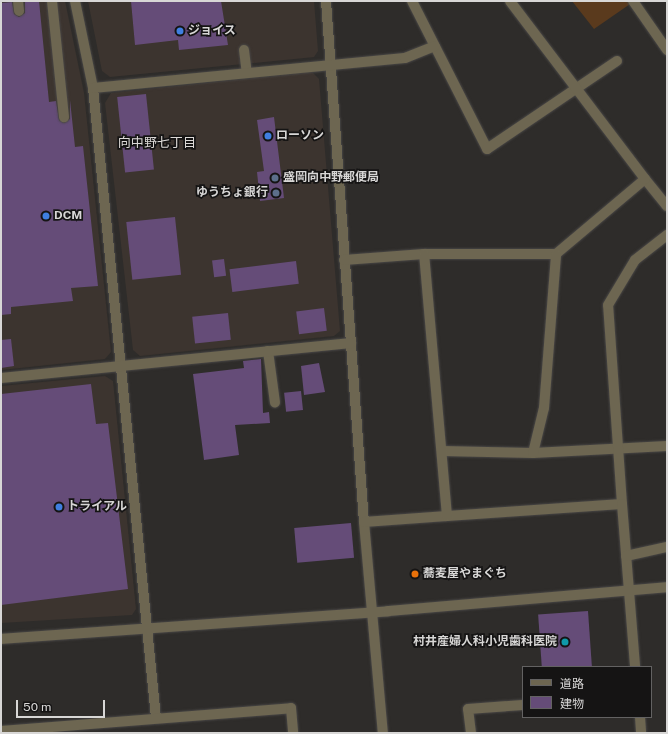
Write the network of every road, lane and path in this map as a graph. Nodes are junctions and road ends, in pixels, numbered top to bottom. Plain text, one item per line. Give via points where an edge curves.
1 (52, 1) edge
2 (75, 1) edge
3 (326, 1) edge
4 (412, 1) edge
5 (510, 1) edge
6 (633, 1) edge
7 (435, 46) junction
8 (244, 50) dead end
9 (667, 50) edge
10 (617, 61) dead end
11 (329, 65) junction
12 (247, 73) junction
13 (93, 88) junction
14 (576, 90) junction
15 (64, 117) dead end
16 (646, 179) junction
17 (667, 206) edge
18 (667, 235) edge
19 (424, 254) junction
20 (556, 254) junction
21 (344, 260) junction
22 (350, 343) junction
23 (268, 351) junction
24 (121, 366) junction
25 (1, 378) edge
26 (275, 404) dead end
27 (667, 446) edge
28 (619, 450) junction
29 (442, 451) junction
30 (533, 453) junction
31 (622, 504) junction
32 (447, 516) junction
33 (364, 522) junction
34 (667, 547) edge
35 (626, 556) junction
36 (667, 587) edge
37 (629, 590) junction
38 (374, 613) junction
39 (149, 629) junction
40 (1, 639) edge
41 (635, 666) edge
42 (522, 705) edge
43 (156, 718) junction
44 (640, 718) edge
45 (1, 731) edge
46 (293, 733) edge
47 (383, 733) edge
48 (471, 733) edge
49 (641, 733) edge

1 - 15 street
2 - 13 street
3 - 11 street
4 - 7 street
5 - 14 street
6 - 9 street
7 - 11 street via 405,58
7 - 14 street via 487,149
8 - 12 street
10 - 14 street
11 - 12 street
11 - 21 street
12 - 13 street
13 - 24 street
14 - 16 street
16 - 17 street
16 - 20 street
18 - 28 street via 636,260 608,305
19 - 20 street
19 - 21 street
19 - 29 street
20 - 30 street via 548,325 544,408
21 - 22 street
22 - 23 street
22 - 33 street
23 - 24 street
23 - 26 street
24 - 25 street
24 - 39 street
27 - 28 street
28 - 30 street
28 - 31 street
29 - 30 street
29 - 32 street
31 - 32 street
31 - 35 street
32 - 33 street
33 - 38 street
34 - 35 street
35 - 37 street
36 - 37 street
37 - 38 street
37 - 41 street
38 - 39 street
38 - 47 street
39 - 40 street
39 - 43 street
42 - 48 street via 468,709
43 - 45 street
43 - 46 street via 291,708
44 - 49 street

